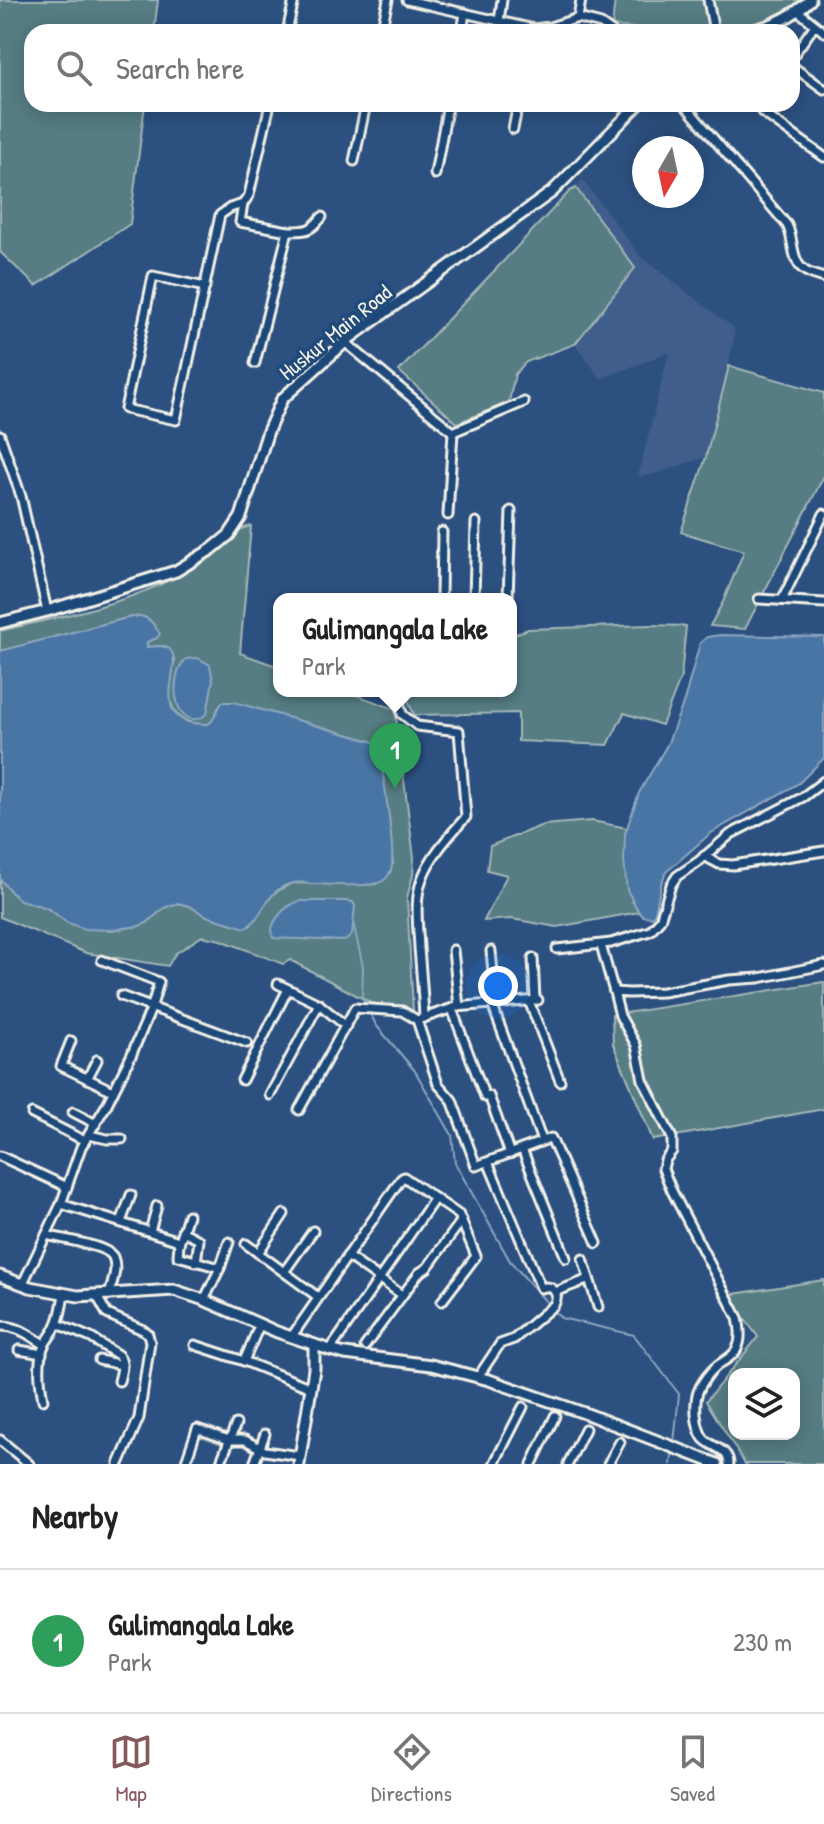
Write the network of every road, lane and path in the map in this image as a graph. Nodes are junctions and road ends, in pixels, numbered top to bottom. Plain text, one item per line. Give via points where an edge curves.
1 (294, 0) edge
2 (388, 0) edge
3 (407, 0) edge
4 (502, 0) edge
5 (581, 0) edge
6 (708, 0) edge
7 (810, 0) edge
8 (798, 11) junction
9 (465, 13) junction
10 (578, 18) junction
11 (499, 21) junction
12 (289, 24) edge
13 (383, 24) edge
14 (463, 24) edge
15 (510, 24) edge
16 (559, 24) edge
17 (601, 24) edge
18 (712, 24) edge
19 (774, 24) edge
20 (815, 25) junction
21 (824, 32) edge
22 (800, 46) edge
23 (800, 72) edge
24 (824, 89) edge
25 (268, 112) edge
26 (364, 112) edge
27 (447, 112) edge
28 (516, 112) edge
29 (631, 112) edge
30 (691, 112) edge
31 (762, 112) edge
32 (513, 129) dead end
33 (824, 157) edge
34 (354, 161) dead end
35 (435, 174) dead end
36 (243, 204) junction
37 (322, 217) dead end
38 (288, 231) junction
39 (824, 278) edge
40 (205, 287) junction
41 (345, 342) junction
42 (255, 363) dead end
43 (524, 402) dead end
44 (453, 432) junction
45 (0, 435) edge
46 (511, 511) dead end
47 (824, 514) edge
48 (448, 515) dead end
49 (476, 522) dead end
50 (442, 532) dead end
51 (441, 593) edge
52 (474, 593) edge
53 (508, 593) edge
54 (759, 599) dead end
55 (782, 600) junction
56 (823, 600) edge
57 (47, 611) junction
58 (0, 623) edge
59 (398, 697) edge
60 (824, 781) edge
61 (824, 851) edge
62 (704, 856) junction
63 (601, 945) junction
64 (557, 949) dead end
65 (453, 950) dead end
66 (491, 951) dead end
67 (533, 958) dead end
68 (102, 960) dead end
69 (824, 965) edge
70 (278, 984) dead end
71 (288, 989) junction
72 (614, 992) junction
73 (121, 996) dead end
74 (534, 1000) junction
75 (319, 1004) junction
76 (494, 1004) junction
77 (455, 1008) junction
78 (151, 1009) junction
79 (421, 1019) junction
80 (346, 1026) junction
81 (71, 1041) dead end
82 (247, 1043) dead end
83 (97, 1060) dead end
84 (87, 1079) junction
85 (242, 1080) dead end
86 (560, 1081) dead end
87 (113, 1091) junction
88 (270, 1095) dead end
89 (299, 1110) dead end
90 (73, 1112) dead end
91 (32, 1114) dead end
92 (96, 1124) junction
93 (87, 1138) junction
94 (122, 1139) dead end
95 (542, 1141) junction
96 (522, 1149) junction
97 (510, 1154) junction
98 (0, 1156) edge
99 (488, 1162) junction
100 (67, 1187) junction
101 (131, 1195) dead end
102 (435, 1198) junction
103 (61, 1204) junction
104 (157, 1206) dead end
105 (284, 1214) dead end
106 (188, 1215) dead end
107 (462, 1220) junction
108 (121, 1222) junction
109 (150, 1231) junction
110 (182, 1231) junction
111 (313, 1231) dead end
112 (46, 1235) junction
113 (229, 1242) dead end
114 (597, 1243) dead end
115 (179, 1244) junction
116 (246, 1244) dead end
117 (258, 1253) junction
118 (347, 1256) junction
119 (566, 1258) dead end
120 (583, 1259) dead end
121 (196, 1262) junction
122 (220, 1268) junction
123 (284, 1272) junction
124 (0, 1276) edge
125 (379, 1279) junction
126 (589, 1279) junction
127 (23, 1283) junction
128 (555, 1292) junction
129 (64, 1294) junction
130 (109, 1295) junction
131 (402, 1295) junction
132 (97, 1296) junction
133 (318, 1297) junction
134 (204, 1300) junction
135 (442, 1301) dead end
136 (598, 1307) dead end
137 (58, 1324) junction
138 (260, 1324) junction
139 (0, 1326) edge
140 (292, 1336) junction
141 (44, 1344) junction
142 (195, 1345) dead end
143 (314, 1345) junction
144 (365, 1346) dead end
145 (19, 1350) dead end
146 (330, 1350) junction
147 (42, 1354) junction
148 (99, 1360) dead end
149 (244, 1361) junction
150 (122, 1365) junction
151 (478, 1377) junction
152 (119, 1381) dead end
153 (311, 1388) junction
154 (43, 1400) dead end
155 (523, 1407) dead end
156 (555, 1416) dead end
157 (236, 1424) dead end
158 (585, 1429) dead end
159 (265, 1434) dead end
160 (229, 1440) junction
161 (1, 1442) edge
162 (620, 1442) dead end
163 (260, 1448) junction
164 (300, 1460) edge
165 (29, 1464) edge
166 (119, 1464) edge
167 (185, 1464) edge
168 (220, 1464) edge
169 (254, 1464) edge
170 (494, 1464) edge
171 (532, 1464) edge
172 (568, 1464) edge
173 (608, 1464) edge
174 (717, 1464) edge
175 (729, 1464) edge

1 - 12 street
2 - 13 street
3 - 9 street
4 - 11 street
5 - 10 street
6 - 18 street
7 - 8 main road
8 - 19 main road
8 - 20 street
9 - 11 street
9 - 14 street
10 - 16 street
10 - 17 street
11 - 15 street
20 - 21 street
20 - 22 street
23 - 24 street
25 - 36 street
26 - 34 street
27 - 35 street
28 - 32 street
29 - 41 main road, Huskur Main Road via 552,192
30 - 39 street via 787,225 804,270
31 - 33 street
36 - 38 street via 240,222
36 - 40 street via 220,215
37 - 38 street via 303,232
38 - 42 street
40 - 40 street via 176,420 125,409 153,276
41 - 44 street
41 - 57 main road, Huskur Main Road via 282,399 241,517 229,535 176,571
43 - 44 street
44 - 48 street
45 - 57 street via 21,496
46 - 53 street
47 - 55 street
49 - 52 street
50 - 51 street
54 - 55 street
55 - 56 street
57 - 58 main road, Huskur Main Road
59 - 79 street via 402,714 417,726 459,731 466,817 430,864 419,890
60 - 62 street via 731,834
61 - 62 street via 724,866
62 - 63 street via 673,880 660,920 650,931
63 - 64 street
63 - 72 street
65 - 77 street
66 - 76 street
67 - 74 street
68 - 78 street via 159,982
69 - 72 street via 663,992
70 - 71 street
71 - 75 street
71 - 85 street
72 - 175 street via 636,1045 643,1080 672,1138 663,1169 741,1330 739,1347 716,1367 695,1399 700,1433 725,1452
73 - 78 street
74 - 76 street
74 - 86 street
75 - 80 street
75 - 88 street
76 - 77 street
76 - 95 street
77 - 79 street
77 - 97 street
78 - 82 street
78 - 87 street
79 - 80 street via 402,1011 355,1008
79 - 99 street via 438,1084 452,1100 476,1166
80 - 89 street
81 - 84 street via 61,1066
83 - 84 street
84 - 87 street
87 - 92 street
90 - 92 street
91 - 93 street
92 - 93 street
93 - 94 street
93 - 100 street
95 - 96 street
95 - 114 street via 551,1138
96 - 97 street
96 - 119 street
97 - 99 street
98 - 100 street
99 - 128 street via 541,1288
100 - 103 street
101 - 108 street
102 - 107 street
102 - 118 street via 404,1177
102 - 125 street
103 - 108 street
103 - 112 street
104 - 109 street
105 - 117 street
106 - 110 street
107 - 131 street
107 - 135 street via 476,1256
108 - 109 street
109 - 115 street
110 - 115 street
110 - 121 street via 199,1240
111 - 123 street
112 - 127 street
112 - 130 street via 113,1256
113 - 122 street
115 - 121 street via 178,1256
116 - 117 street
117 - 123 street
118 - 125 street
118 - 133 street
120 - 126 street
121 - 122 street
122 - 134 street
123 - 133 street
124 - 127 main road
125 - 131 street
125 - 146 street
126 - 128 street
126 - 136 street
127 - 129 main road
128 - 151 street via 550,1307 514,1339 500,1344
129 - 132 main road
129 - 137 street
130 - 132 main road
130 - 134 main road via 174,1290
131 - 144 street
132 - 166 street via 107,1314 143,1330 150,1342 139,1418
133 - 140 street
134 - 138 main road
137 - 141 street
137 - 150 street via 112,1351
138 - 140 main road
138 - 149 street
139 - 141 street via 9,1325
140 - 143 main road
141 - 147 street
142 - 149 street
143 - 146 main road
143 - 153 main road
145 - 147 street
146 - 151 main road
147 - 154 street
148 - 150 street
149 - 153 street
150 - 152 street
151 - 174 main road
153 - 164 main road
155 - 170 street
156 - 171 street
157 - 160 street
158 - 172 street
159 - 163 street
160 - 163 street
160 - 167 street via 197,1429
160 - 168 street
161 - 165 street
162 - 173 street
163 - 164 street
163 - 169 street

